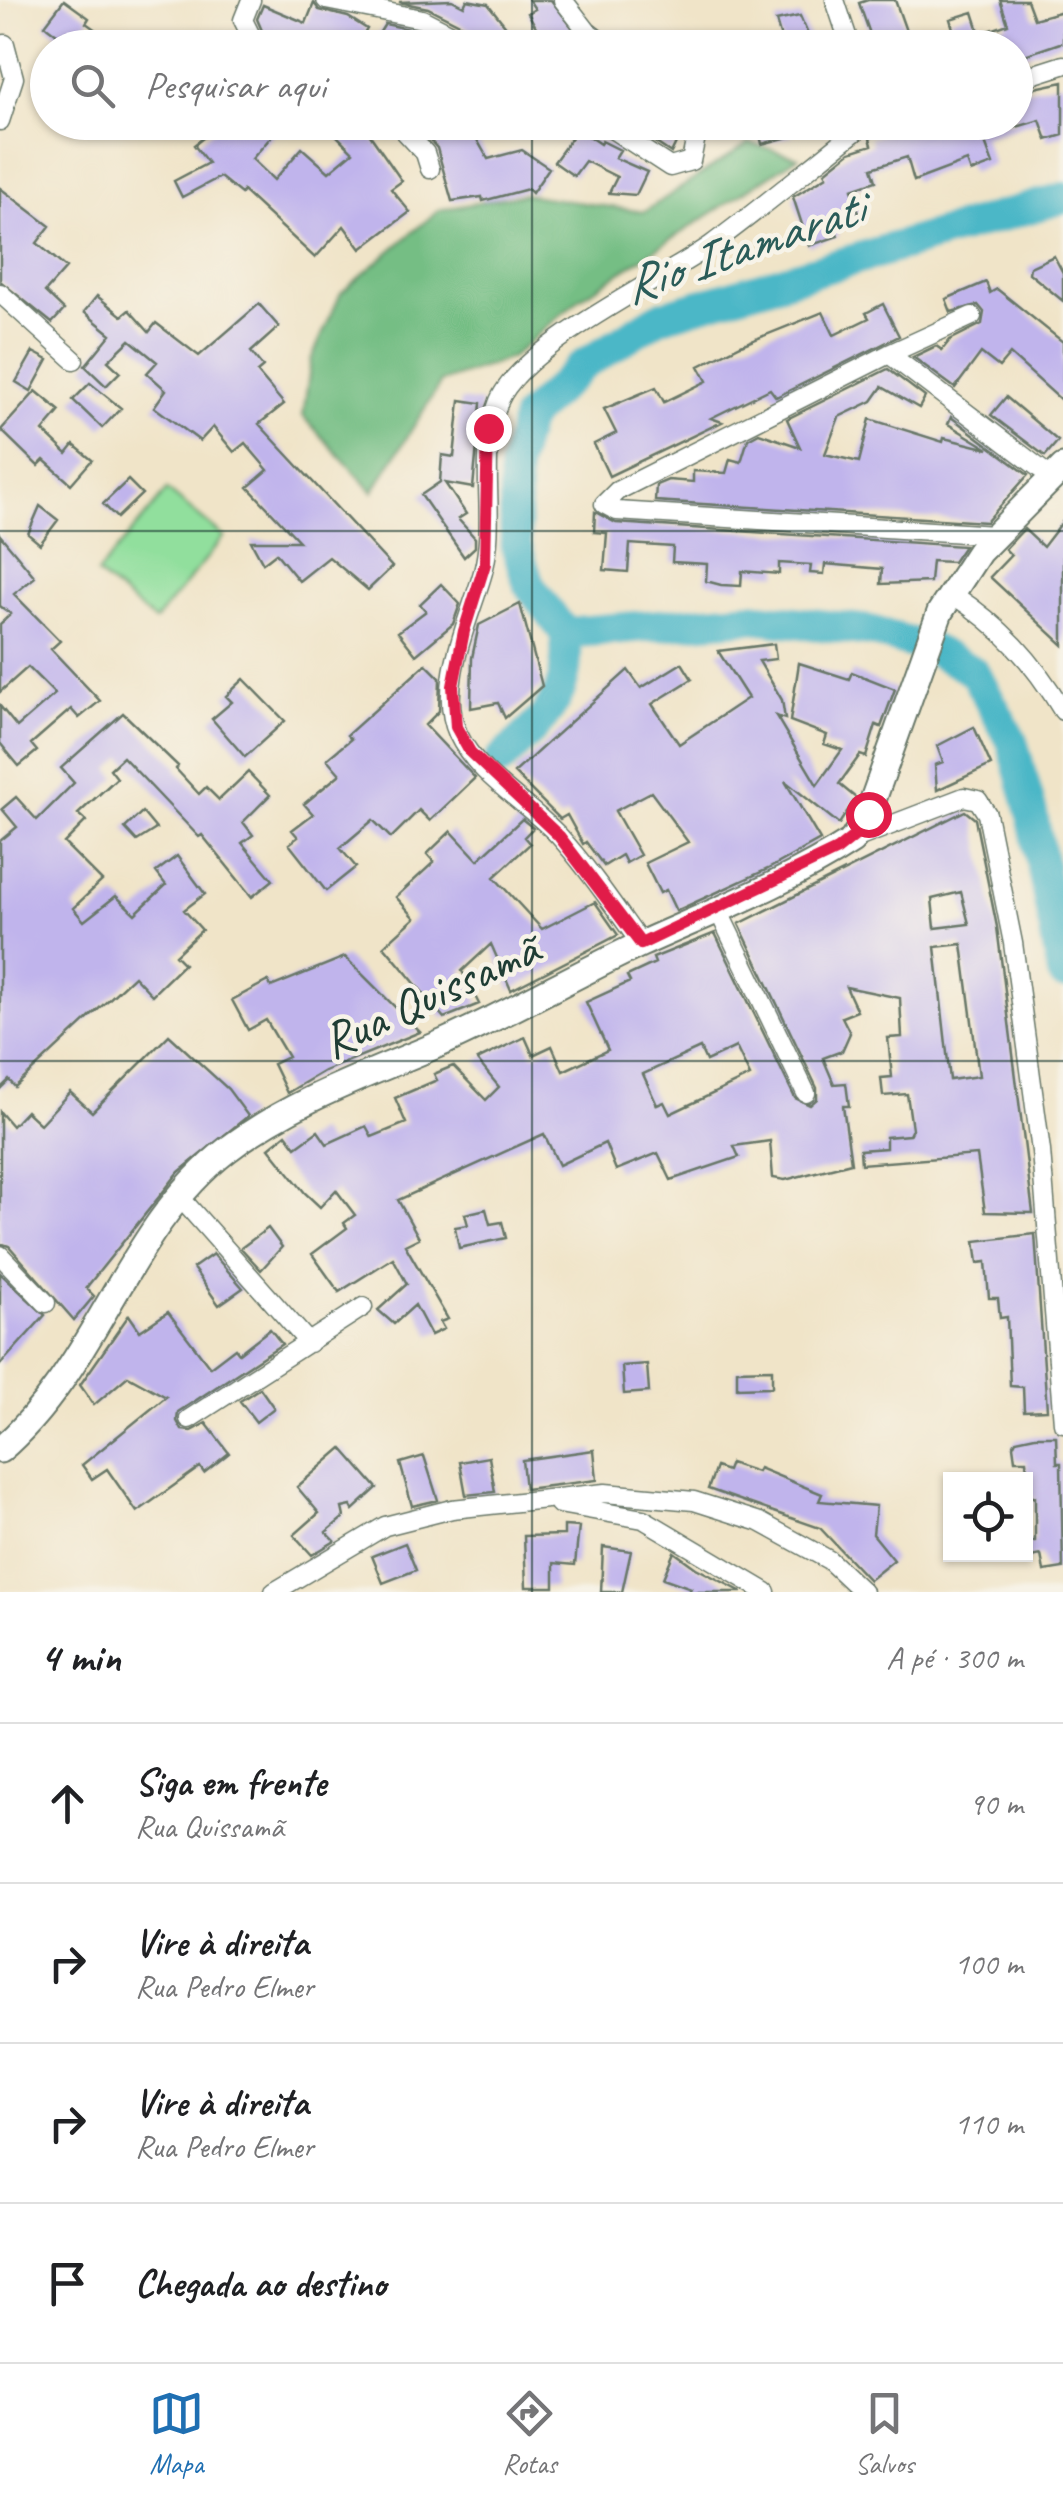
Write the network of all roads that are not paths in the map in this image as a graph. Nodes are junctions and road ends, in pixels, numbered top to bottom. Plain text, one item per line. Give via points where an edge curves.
1 (251, 0) edge
2 (326, 0) edge
3 (564, 0) edge
4 (835, 0) edge
5 (248, 30) edge
6 (441, 30) edge
7 (587, 30) edge
8 (845, 30) edge
9 (5, 44) dead end
10 (1063, 66) edge
11 (1033, 75) edge
12 (0, 121) edge
13 (413, 140) edge
14 (632, 140) edge
15 (697, 140) edge
16 (841, 140) edge
17 (430, 169) dead end
18 (0, 294) edge
19 (972, 316) dead end
20 (890, 354) junction
21 (74, 360) dead end
22 (1057, 472) edge
23 (995, 535) junction
24 (946, 603) junction
25 (1063, 711) edge
26 (852, 840) junction
27 (718, 910) junction
28 (641, 944) junction
29 (806, 1093) dead end
30 (178, 1196) junction
31 (0, 1255) edge
32 (46, 1303) dead end
33 (364, 1307) dead end
34 (308, 1342) junction
35 (189, 1419) dead end
36 (1063, 1423) edge
37 (0, 1450) edge
38 (534, 1502) junction
39 (274, 1592) edge
40 (766, 1592) edge
41 (863, 1592) edge

1 - 5 street via 243,20
2 - 6 street via 410,16
3 - 7 street
4 - 8 street
9 - 12 street via 14,78
10 - 11 street
13 - 17 street
14 - 15 street via 660,163 681,166
16 - 28 street via 710,246 522,372 502,394 488,428 485,564 453,686 456,727 470,752 568,847
18 - 21 street
19 - 20 street
20 - 22 street
20 - 23 street via 618,491 604,504 616,511
22 - 23 street
23 - 24 street
24 - 25 street via 1004,632 1038,668
24 - 26 street via 868,814
26 - 27 street, Rua Quissamã
26 - 36 street via 954,799 978,800 986,814 1013,943 1040,1151
27 - 28 street, Rua Quissamã
27 - 29 street
28 - 30 street, Rua Quissamã via 275,1118
30 - 34 street
30 - 37 street, Rua Quissamã via 71,1372
31 - 32 street
33 - 34 street
34 - 35 street
38 - 39 street via 452,1509 384,1526
38 - 40 street via 643,1518
38 - 41 street via 605,1493 724,1508 800,1541

